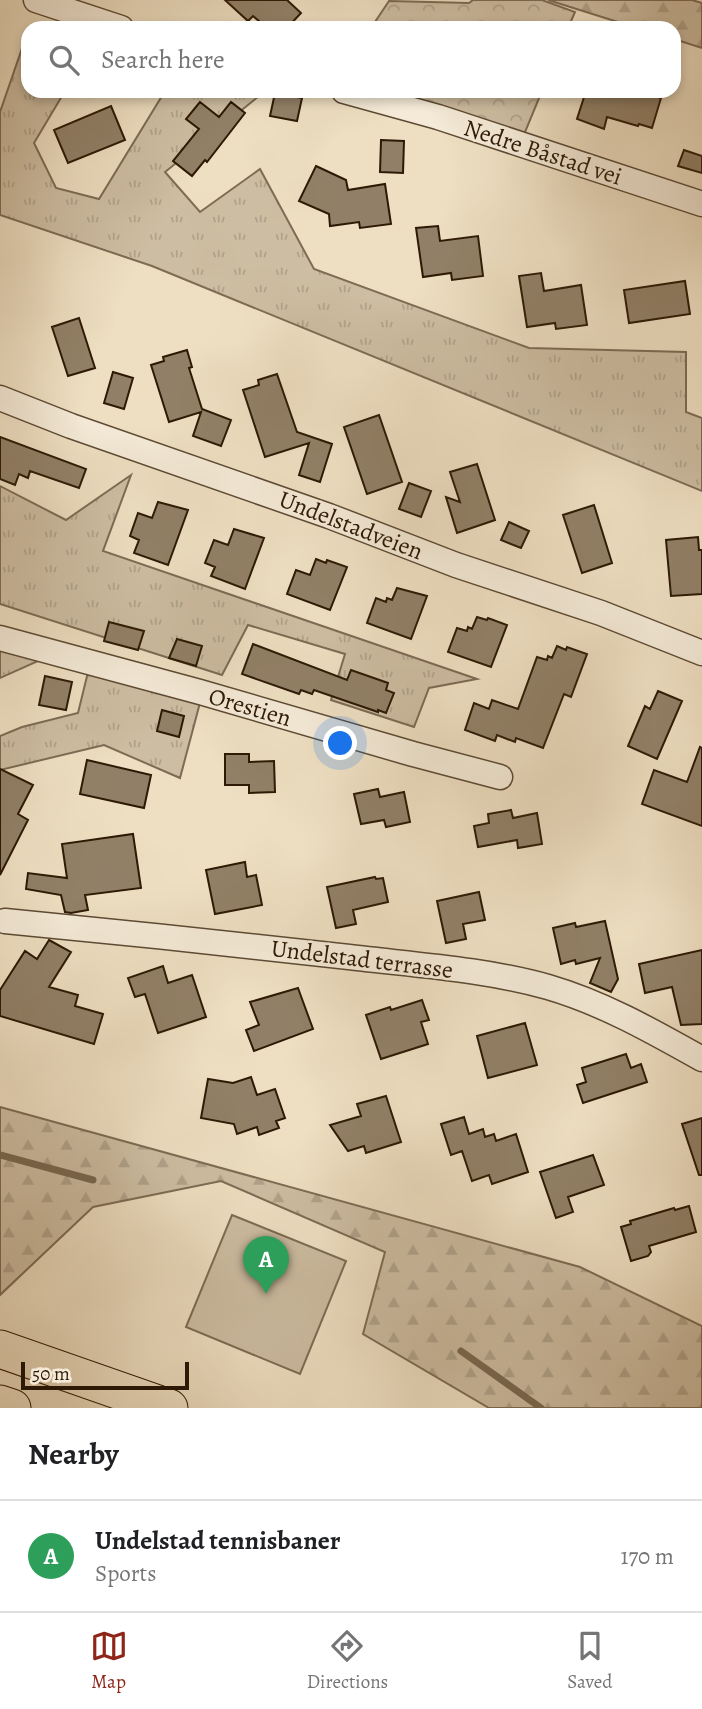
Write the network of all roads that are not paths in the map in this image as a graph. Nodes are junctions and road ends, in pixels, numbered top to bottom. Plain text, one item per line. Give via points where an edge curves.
1 (36, 0) edge
2 (100, 21) edge
3 (369, 98) edge
4 (702, 204) edge
5 (0, 398) edge
6 (0, 638) edge
7 (702, 653) edge
8 (500, 776) dead end
9 (5, 921) dead end
10 (702, 1059) edge
11 (0, 1349) edge
12 (0, 1404) edge
13 (12, 1408) edge
14 (169, 1408) edge

1 - 2 street
3 - 4 street, Nedre Båstad vei
5 - 7 street, Undelstadveien
6 - 8 street, Orestien
9 - 10 street, Undelstad terrasse via 486,974 594,1003
11 - 14 highway
12 - 13 highway

